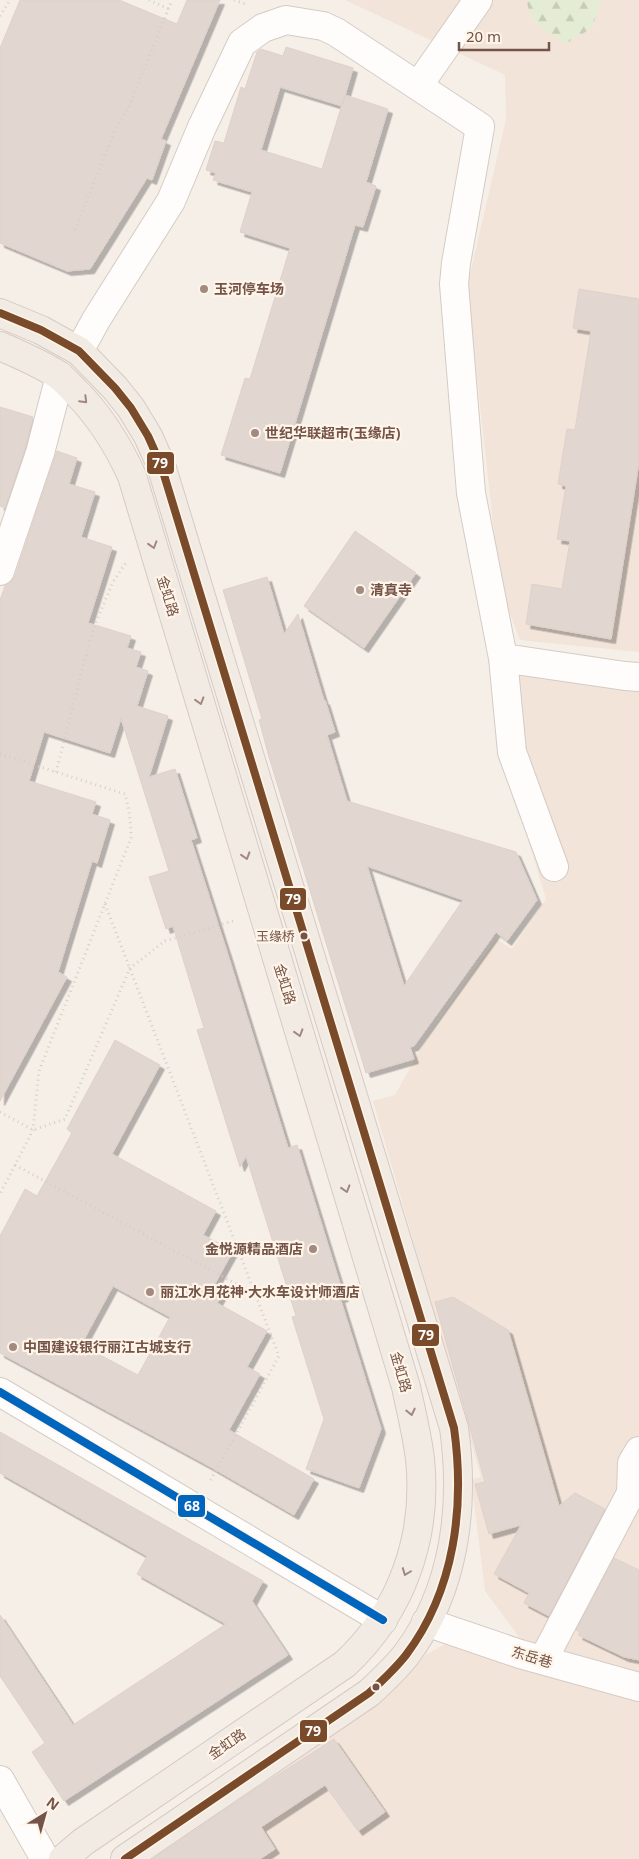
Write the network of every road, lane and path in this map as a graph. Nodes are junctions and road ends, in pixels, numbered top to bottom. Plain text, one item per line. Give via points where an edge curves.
1 (10, 0) edge
2 (149, 0) edge
3 (172, 0) edge
4 (478, 0) edge
5 (169, 9) junction
6 (0, 16) edge
7 (418, 86) junction
8 (75, 230) dead end
9 (0, 312) edge
10 (0, 346) edge
11 (79, 351) junction
12 (60, 376) junction
13 (148, 529) junction
14 (0, 571) edge
15 (503, 658) junction
16 (639, 677) edge
17 (0, 754) edge
18 (56, 772) junction
19 (554, 867) dead end
20 (105, 904) junction
21 (263, 913) junction
22 (130, 968) junction
23 (0, 1112) edge
24 (33, 1130) junction
25 (15, 1165) junction
26 (0, 1194) edge
27 (255, 1294) junction
28 (0, 1392) edge
29 (639, 1451) edge
30 (635, 1494) edge
31 (195, 1509) junction
32 (383, 1620) junction
33 (426, 1622) junction
34 (543, 1660) junction
35 (639, 1687) edge
36 (0, 1780) edge
37 (45, 1859) edge
38 (63, 1859) edge
39 (125, 1859) edge

1 - 6 path
2 - 5 path
3 - 5 path
4 - 7 street
5 - 8 path
7 - 11 street via 322,26 286,20 263,28 242,43 171,201
7 - 15 street via 480,127 454,284 471,493
9 - 11 main road
10 - 12 main road, 金虹路
11 - 33 main road via 131,408 162,465 454,1428 458,1457 458,1516 445,1576
12 -> 13 main road, 金虹路 via 92,408 120,450 132,476
12 - 14 street via 40,453
13 - 18 path via 113,582 93,629
13 -> 21 main road, 金虹路
15 - 16 street
15 - 19 street via 512,752
17 - 18 path
18 - 20 path via 124,794 130,812 131,838
20 - 22 path
20 - 24 path via 39,1071
21 - 22 path via 165,941
21 -> 32 main road, 金虹路 via 403,1378 416,1433 421,1486 416,1538 399,1590
22 - 24 path via 65,1119
22 - 27 path
23 - 24 path
24 - 25 path
25 - 26 path
25 - 27 path
27 - 31 path via 279,1356
28 - 31 street
29 - 30 street via 632,1463
30 - 34 street
31 - 32 street
32 - 38 main road, 金虹路 via 345,1664 83,1842
33 - 34 street, 东岳巷
33 - 39 main road via 406,1655 369,1693
34 - 35 street, 东岳巷
36 - 37 street

